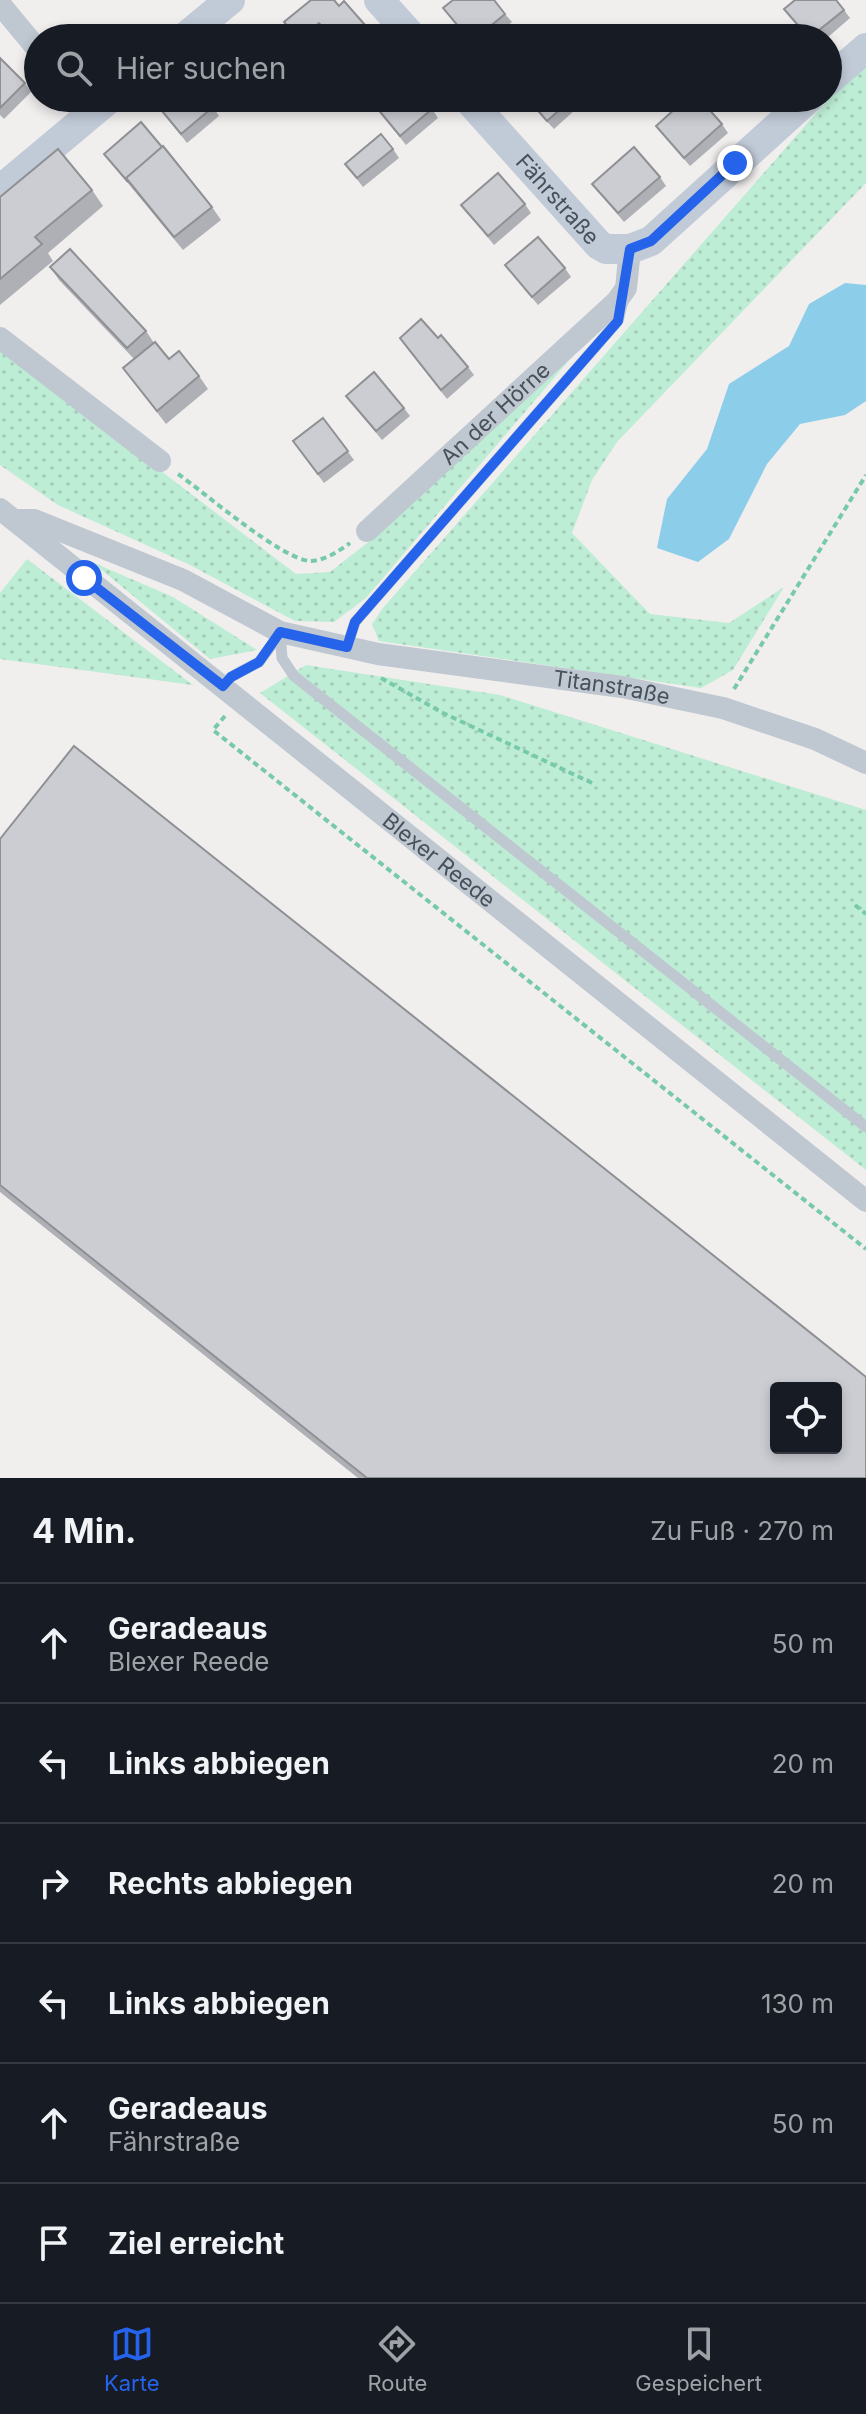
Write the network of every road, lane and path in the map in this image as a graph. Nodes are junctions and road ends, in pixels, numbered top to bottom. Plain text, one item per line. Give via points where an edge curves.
1 (230, 0) edge
2 (379, 0) edge
3 (0, 4) edge
4 (201, 24) edge
5 (400, 24) edge
6 (24, 33) edge
7 (866, 48) edge
8 (842, 69) edge
9 (82, 112) edge
10 (480, 112) edge
11 (794, 112) edge
12 (0, 190) edge
13 (630, 249) junction
14 (626, 288) junction
15 (0, 338) edge
16 (160, 461) joint
17 (866, 475) edge
18 (7, 515) edge
19 (367, 531) joint
20 (280, 632) junction
21 (347, 647) junction
22 (378, 654) junction
23 (231, 693) junction
24 (723, 708) junction
25 (866, 763) edge
26 (592, 783) dead end
27 (855, 905) dead end
28 (866, 914) edge
29 (866, 1127) edge
30 (866, 1201) edge
31 (866, 1249) edge

1 - 4 street
2 - 5 street
3 - 6 street
7 - 8 street
9 - 12 street
10 - 13 street, Fährstraße via 599,245
11 - 13 street, Fährstraße via 651,241
13 - 14 street
14 - 19 street, An der Hörne
14 - 21 lane via 618,321 355,622
15 - 16 street
16 - 19 path via 284,552 310,561 336,554
17 - 24 path
18 - 20 street via 34,520 183,580
18 - 23 street, Blexer Reede
20 - 21 street, Titanstraße
20 - 23 lane via 259,662 231,677
20 - 29 lane via 282,658 294,676
21 - 22 street, Titanstraße
22 - 24 street, Titanstraße via 622,687
22 - 26 path via 375,668 387,684
23 - 30 street, Blexer Reede
23 - 31 path via 213,730
24 - 25 street, Titanstraße via 815,739
27 - 28 path

